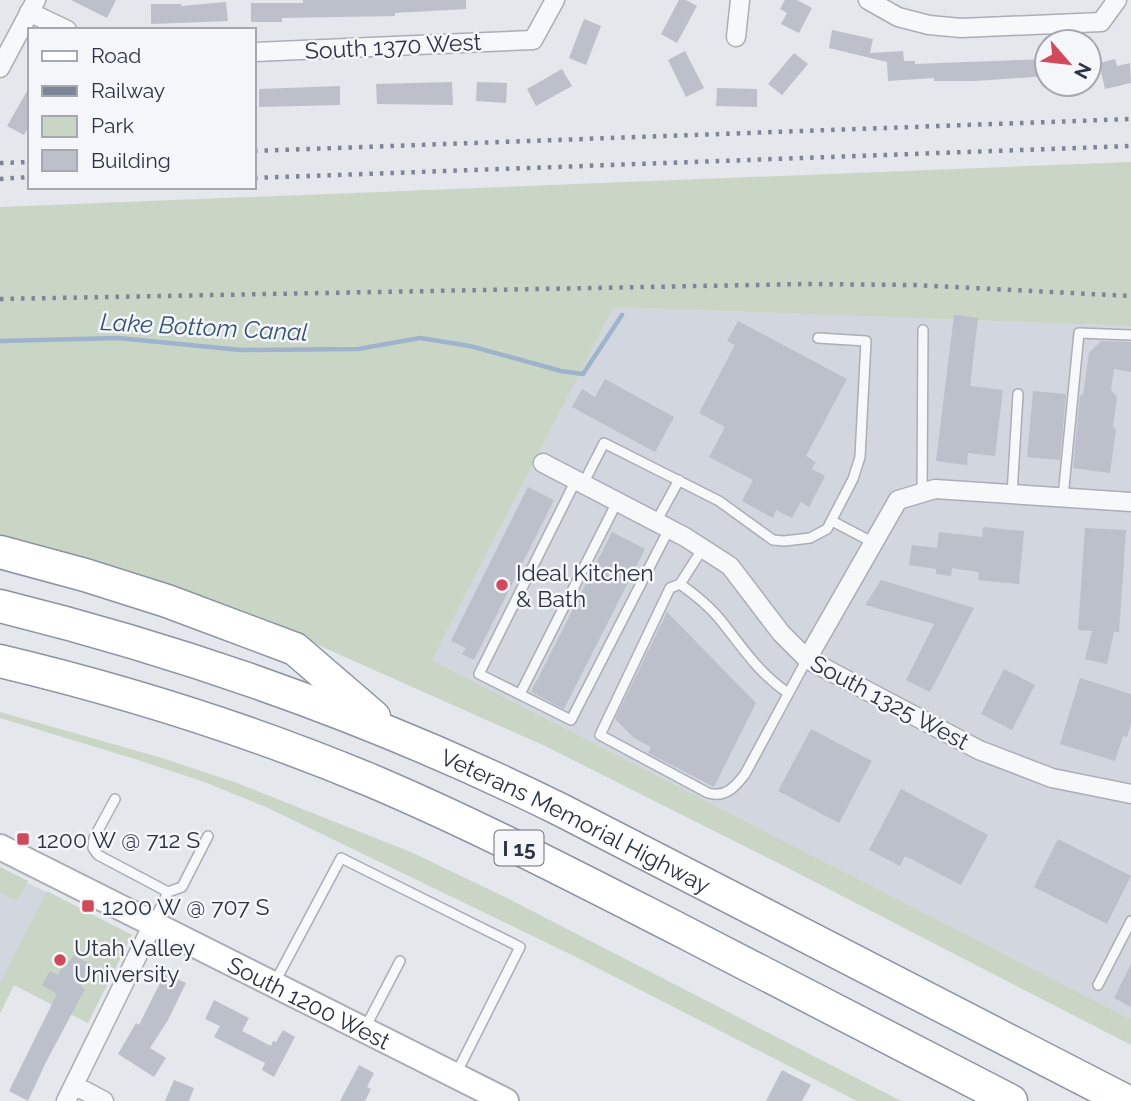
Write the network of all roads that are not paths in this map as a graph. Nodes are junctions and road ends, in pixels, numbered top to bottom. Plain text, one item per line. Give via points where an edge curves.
1 (555, 0) edge
2 (740, 0) edge
3 (867, 0) edge
4 (1118, 0) edge
5 (32, 6) edge
6 (63, 28) edge
7 (736, 37) dead end
8 (256, 52) edge
9 (0, 68) edge
10 (923, 330) dead end
11 (1131, 335) edge
12 (818, 338) dead end
13 (1018, 394) dead end
14 (543, 463) dead end
15 (679, 480) junction
16 (579, 482) junction
17 (928, 491) junction
18 (1012, 494) junction
19 (1063, 497) junction
20 (617, 502) junction
21 (1131, 502) edge
22 (832, 521) junction
23 (663, 525) junction
24 (874, 543) junction
25 (703, 548) junction
26 (0, 552) edge
27 (680, 584) junction
28 (0, 606) edge
29 (807, 659) junction
30 (0, 661) edge
31 (788, 693) junction
32 (520, 694) junction
33 (394, 733) junction
34 (1131, 794) edge
35 (114, 799) dead end
36 (208, 836) dead end
37 (0, 847) edge
38 (168, 892) junction
39 (1131, 921) edge
40 (153, 924) junction
41 (400, 961) dead end
42 (274, 984) junction
43 (1098, 985) dead end
44 (364, 1030) junction
45 (455, 1075) junction
46 (70, 1093) edge
47 (478, 1095) edge
48 (104, 1101) edge
49 (506, 1101) edge
50 (1011, 1101) edge
51 (1126, 1101) edge

1 - 8 street, South 1370 West via 533,40
2 - 7 street
3 - 4 street via 898,17 961,28 1101,22
5 - 6 street
5 - 9 street
10 - 17 lane
11 - 19 lane via 1079,334
12 - 22 lane via 866,341 860,457
13 - 18 lane
14 - 16 street, South 1325 West
15 - 16 lane via 604,443
15 - 22 lane via 773,540 810,538
15 - 23 lane
16 - 20 street, South 1325 West
16 - 32 lane via 479,674
17 - 18 street
17 - 24 street via 898,500
18 - 19 street
19 - 21 street
20 - 23 street, South 1325 West
20 - 32 lane
22 - 24 lane
23 - 25 street, South 1325 West
23 - 32 lane via 571,720
24 - 29 street
25 - 27 lane
25 - 29 street, South 1325 West via 730,566
26 - 33 highway via 167,601 295,649
27 - 31 lane via 707,605 753,663
27 - 31 lane via 670,588 600,735 716,795 726,793 745,774
28 - 33 highway, Veterans Memorial Highway / I 15 via 191,659
29 - 31 lane
29 - 34 street, South 1325 West via 979,750 1052,778
30 - 50 highway, I 15 via 193,715 391,789 536,857
33 - 51 highway, Veterans Memorial Highway / I 15 via 561,810
35 - 38 lane via 93,848 98,855
36 - 38 lane via 182,887
37 - 40 main road, South 1200 West
38 - 40 lane
39 - 43 lane
40 - 42 main road, South 1200 West
40 - 46 street
41 - 44 lane
42 - 44 main road, South 1200 West
42 - 45 lane via 341,858 520,947
44 - 45 main road, South 1200 West
45 - 47 main road, South 1200 West
46 - 48 street
47 - 49 main road, South 1200 West

